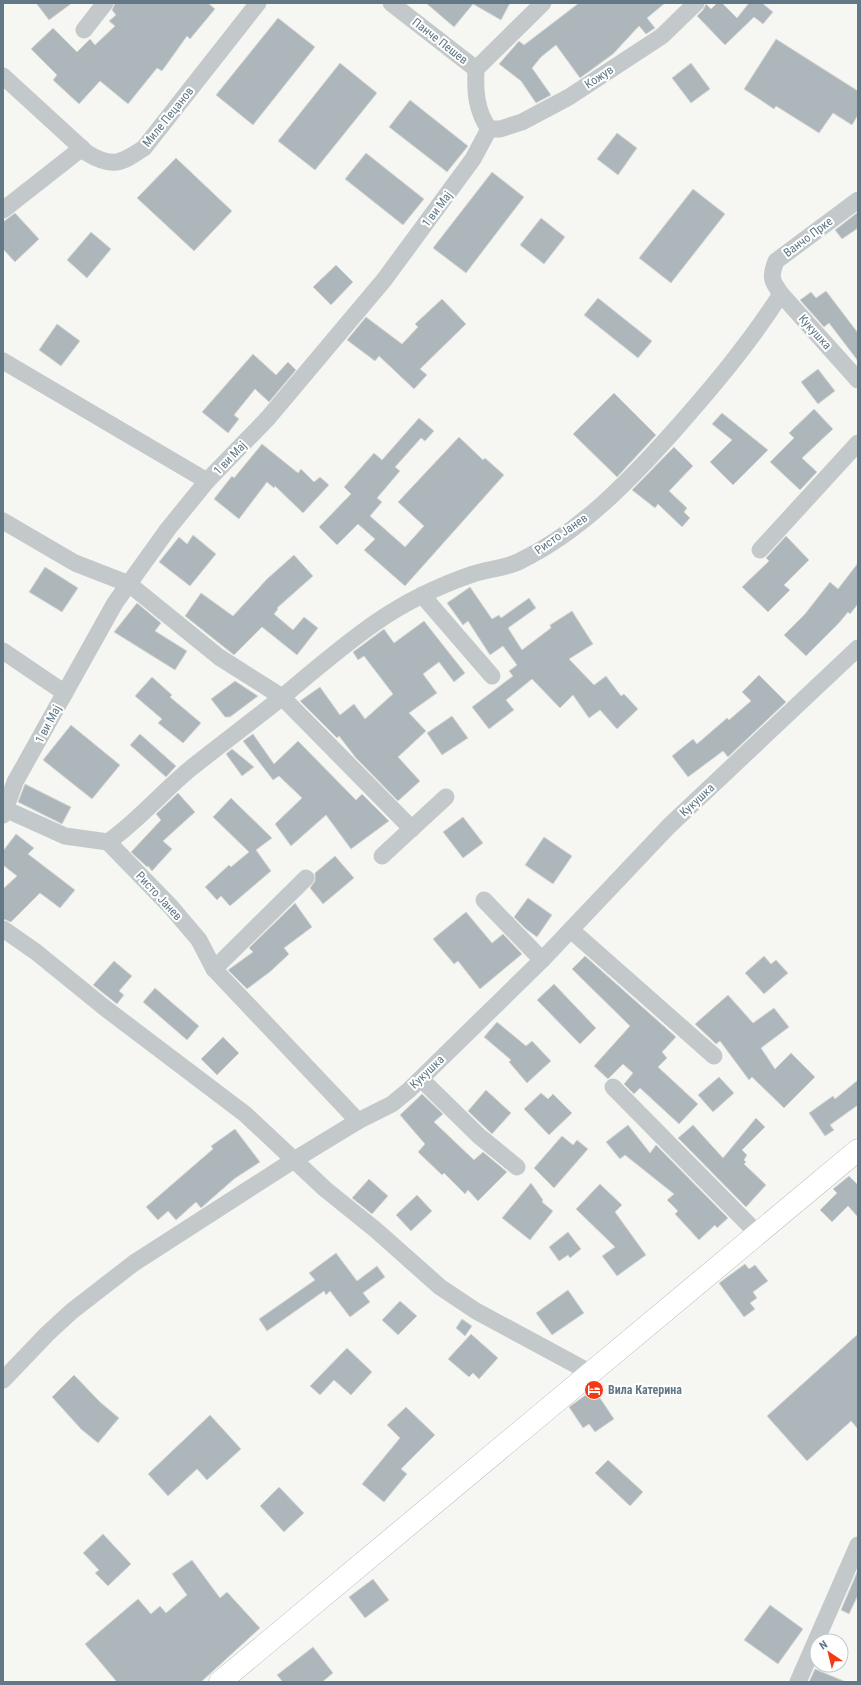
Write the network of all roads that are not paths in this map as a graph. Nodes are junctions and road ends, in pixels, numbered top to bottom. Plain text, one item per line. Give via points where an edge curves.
1 (105, 3) edge
2 (258, 3) edge
3 (391, 3) edge
4 (542, 3) edge
5 (696, 3) edge
6 (84, 30) dead end
7 (476, 69) junction
8 (3, 76) edge
9 (489, 129) junction
10 (82, 148) junction
11 (858, 200) edge
12 (3, 210) edge
13 (777, 288) junction
14 (3, 361) edge
15 (858, 380) edge
16 (858, 443) edge
17 (207, 482) junction
18 (3, 521) edge
19 (760, 550) dead end
20 (129, 584) junction
21 (422, 595) junction
22 (858, 648) edge
23 (3, 651) edge
24 (492, 676) dead end
25 (65, 693) junction
26 (282, 697) junction
27 (446, 797) dead end
28 (4, 812) edge
29 (412, 829) junction
30 (108, 842) junction
31 (382, 856) dead end
32 (306, 878) dead end
33 (484, 900) dead end
34 (3, 929) edge
35 (571, 930) junction
36 (542, 960) junction
37 (214, 968) junction
38 (714, 1056) dead end
39 (421, 1079) junction
40 (613, 1087) dead end
41 (358, 1121) junction
42 (858, 1150) edge
43 (294, 1160) junction
44 (517, 1167) dead end
45 (757, 1233) junction
46 (591, 1373) junction
47 (3, 1380) edge
48 (858, 1545) edge
49 (220, 1682) edge
50 (798, 1682) edge

1 - 6 street
2 - 10 street, Миле Пецанов via 144,148 126,160 113,164 101,161
3 - 7 street, Панче Пешев
4 - 7 street
5 - 9 street, Кожув via 662,36 569,97 522,122 500,129
7 - 9 street, Панче Пешев via 476,101 481,117
8 - 10 street, Миле Пецанов
9 - 17 street, 1 ви Мај via 473,159 384,280 268,418
10 - 12 street
11 - 13 street, Ванчо Прке via 776,261 771,273
13 - 15 street, Кукушка
13 - 21 street, Ристо Јанев via 762,324 694,409 616,492 577,524 518,563 459,579
14 - 17 street
16 - 19 street
17 - 20 street, 1 ви Мај via 168,529
18 - 20 street via 75,563
20 - 25 street, 1 ви Мај via 115,603
20 - 26 street via 219,657
21 - 24 street
21 - 26 street, Ристо Јанев via 386,615 342,646
22 - 35 street, Кукушка via 669,826
23 - 25 street
25 - 28 street, 1 ви Мај via 16,782
26 - 29 street
26 - 30 street, Ристо Јанев via 190,770 126,829
27 - 29 street
28 - 30 street via 64,836
29 - 31 street
30 - 37 street, Ристо Јанев via 199,940
32 - 37 street
33 - 36 street
34 - 43 street via 245,1114
35 - 36 street, Кукушка
35 - 38 street
36 - 39 street, Кукушка
37 - 41 street, Ристо Јанев
39 - 41 street, Кукушка via 392,1104
39 - 44 street via 479,1136
40 - 45 street
41 - 43 street, Кукушка
42 - 45 main road
43 - 46 street via 440,1287 476,1311
43 - 47 street, Кукушка via 134,1263 97,1290 46,1334
45 - 46 main road
46 - 49 main road
48 - 50 street

